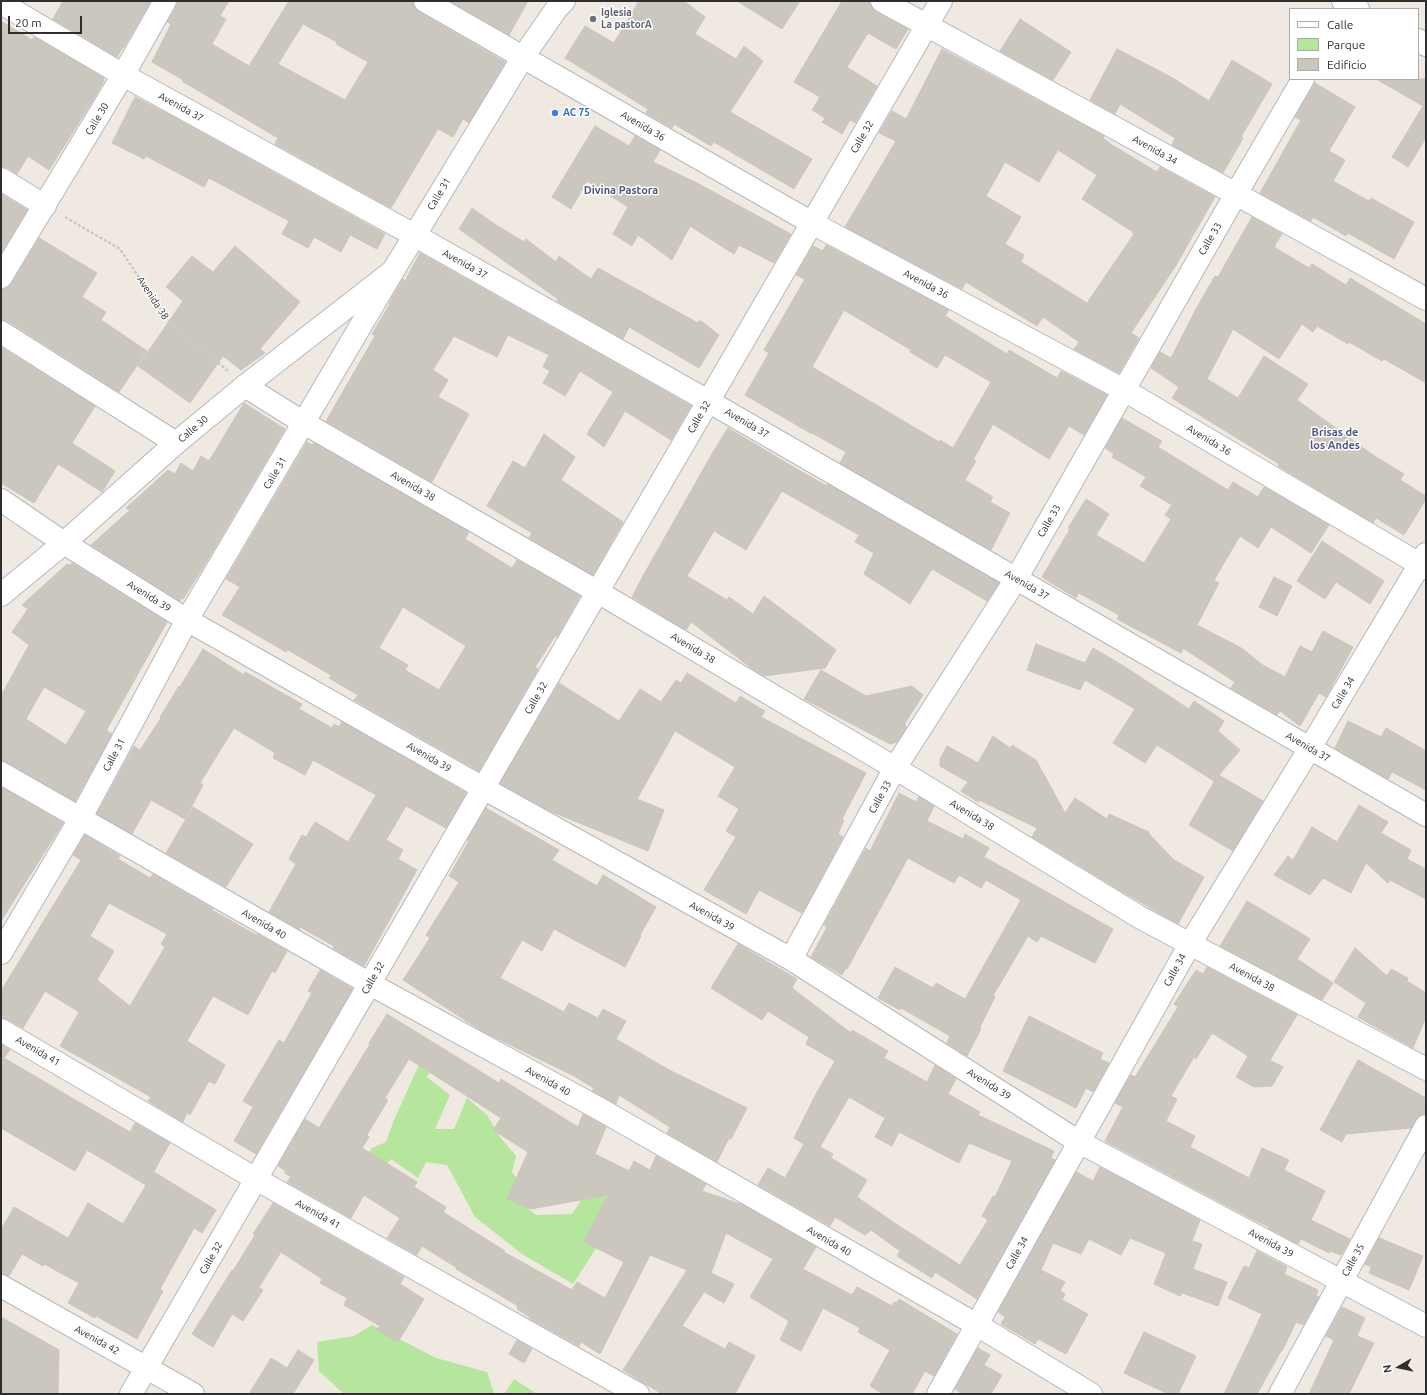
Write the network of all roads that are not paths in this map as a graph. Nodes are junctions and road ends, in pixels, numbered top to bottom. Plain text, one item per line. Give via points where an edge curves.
1 (165, 1) edge
2 (425, 1) edge
3 (882, 1) edge
4 (941, 1) edge
5 (1, 3) edge
6 (560, 3) edge
7 (926, 26) junction
8 (523, 57) junction
9 (123, 75) junction
10 (1302, 80) edge
11 (1, 179) edge
12 (1236, 194) junction
13 (45, 206) junction
14 (812, 223) junction
15 (414, 235) junction
16 (393, 271) junction
17 (1, 277) edge
18 (1426, 299) edge
19 (1, 332) edge
20 (245, 386) junction
21 (1124, 390) junction
22 (708, 401) junction
23 (304, 423) junction
24 (176, 443) junction
25 (1, 500) edge
26 (64, 544) junction
27 (1424, 562) edge
28 (1016, 579) junction
29 (598, 592) junction
30 (1, 594) edge
31 (187, 620) junction
32 (1310, 748) junction
33 (895, 768) junction
34 (1, 773) edge
35 (483, 788) junction
36 (1426, 814) edge
37 (80, 819) junction
38 (1190, 944) junction
39 (1, 952) edge
40 (791, 959) junction
41 (370, 984) junction
42 (1, 1030) edge
43 (1426, 1069) edge
44 (1426, 1126) edge
45 (1079, 1142) junction
46 (256, 1179) junction
47 (1342, 1280) junction
48 (1, 1286) edge
49 (977, 1325) junction
50 (1426, 1326) edge
51 (147, 1367) junction
52 (131, 1394) edge
53 (193, 1394) edge
54 (638, 1394) edge
55 (938, 1394) edge
56 (1091, 1394) edge
57 (1280, 1394) edge

1 - 9 street, Calle 30
2 - 8 street, Avenida 36
3 - 7 street, Avenida 34
4 - 7 street, Calle 32
5 - 9 street, Avenida 37
6 - 8 street, Calle 31
7 - 12 street, Avenida 34
7 - 14 street, Calle 32
8 - 14 street, Avenida 36
8 - 15 street, Calle 31
9 - 13 street, Calle 30
9 - 15 street, Avenida 37
10 - 12 street, Calle 33
11 - 13 street
12 - 18 street, Avenida 34
12 - 21 street, Calle 33
13 - 17 street, Calle 30
14 - 21 street, Avenida 36
14 - 22 street, Calle 32
15 - 16 street, Calle 31
15 - 22 street, Avenida 37
16 - 20 street, Calle 30
16 - 23 street, Calle 31
19 - 24 street
20 - 23 street, Avenida 38
20 - 24 street, Calle 30
21 - 27 street, Avenida 36
21 - 28 street, Calle 33
22 - 28 street, Avenida 37
22 - 29 street, Calle 32
23 - 29 street, Avenida 38
23 - 31 street, Calle 31
24 - 26 street, Calle 30
25 - 26 street, Avenida 39
26 - 30 street, Calle 30
26 - 31 street, Avenida 39
27 - 32 street, Calle 34
28 - 32 street, Avenida 37
28 - 33 street, Calle 33
29 - 33 street, Avenida 38
29 - 35 street, Calle 32
31 - 35 street, Avenida 39
31 - 37 street, Calle 31
32 - 36 street, Avenida 37
32 - 38 street, Calle 34
33 - 38 street, Avenida 38 via 1142,918
33 - 40 street, Calle 33
34 - 37 street, Avenida 40
35 - 40 street, Avenida 39
35 - 41 street, Calle 32
37 - 39 street, Calle 31
37 - 41 street, Avenida 40
38 - 43 street, Avenida 38
38 - 45 street, Calle 34
40 - 45 street, Avenida 39
41 - 46 street, Calle 32
41 - 49 street, Avenida 40 via 598,1108
42 - 46 street, Avenida 41
44 - 47 street, Calle 35
45 - 47 street, Avenida 39
45 - 49 street, Calle 34
46 - 51 street, Calle 32
46 - 54 street, Avenida 41
47 - 50 street, Avenida 39
47 - 57 street, Calle 35
48 - 51 street, Avenida 42
49 - 55 street, Calle 34
49 - 56 street, Avenida 40
51 - 52 street, Calle 32
51 - 53 street, Avenida 42

